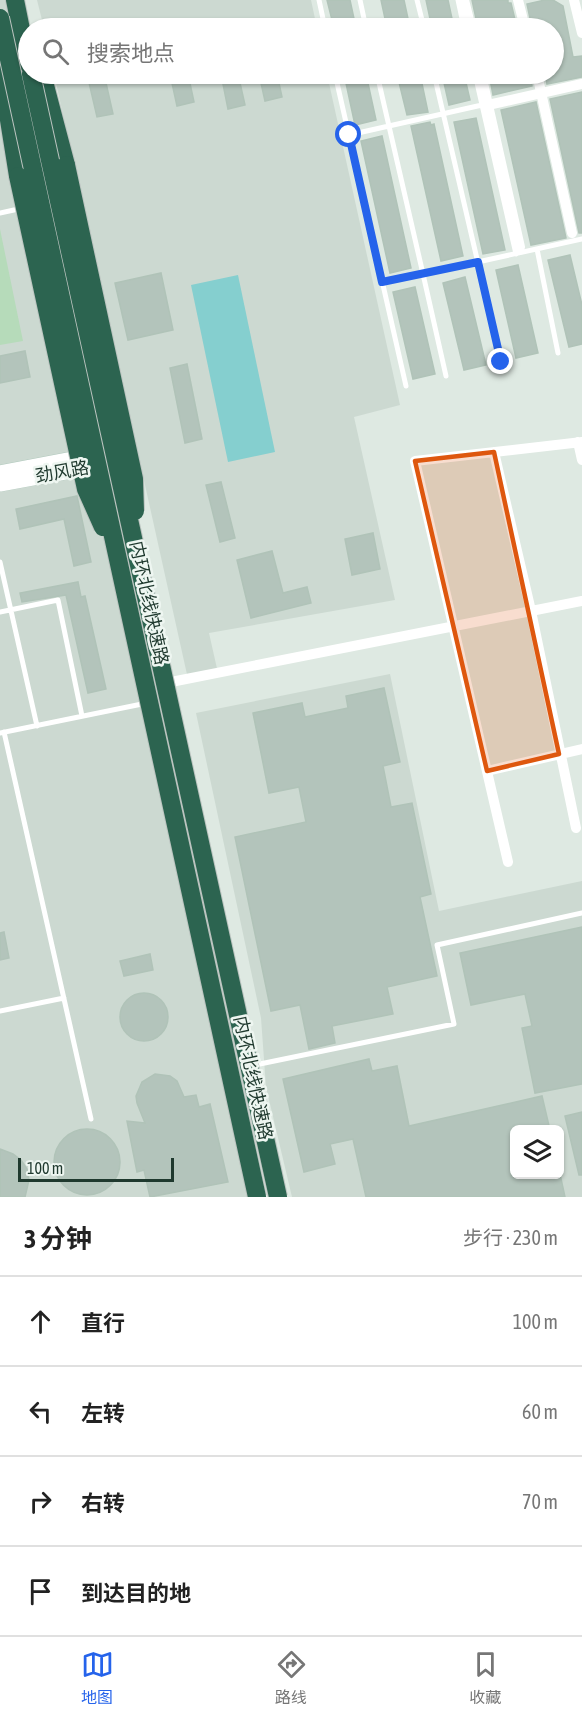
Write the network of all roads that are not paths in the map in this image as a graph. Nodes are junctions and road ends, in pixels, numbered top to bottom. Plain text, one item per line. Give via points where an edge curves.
1 (319, 0) edge
2 (360, 0) edge
3 (417, 0) edge
4 (458, 0) edge
5 (465, 0) edge
6 (518, 0) edge
7 (574, 0) edge
8 (19, 4) edge
9 (0, 18) edge
10 (25, 18) edge
11 (323, 18) edge
12 (364, 18) edge
13 (422, 18) edge
14 (462, 18) edge
15 (469, 18) edge
16 (522, 18) edge
17 (582, 33) edge
18 (0, 64) edge
19 (33, 84) edge
20 (45, 84) edge
21 (337, 84) edge
22 (379, 84) edge
23 (437, 84) edge
24 (478, 84) edge
25 (482, 84) edge
26 (540, 84) edge
27 (582, 84) edge
28 (542, 93) junction
29 (485, 105) junction
30 (444, 113) junction
31 (389, 126) junction
32 (349, 135) junction
33 (34, 206) dead end
34 (0, 213) edge
35 (577, 236) edge
36 (537, 249) junction
37 (518, 250) junction
38 (478, 262) junction
39 (423, 274) junction
40 (382, 282) junction
41 (558, 353) dead end
42 (501, 362) dead end
43 (446, 376) dead end
44 (406, 386) dead end
45 (580, 442) edge
46 (494, 452) junction
47 (582, 460) edge
48 (0, 473) edge
49 (0, 484) edge
50 (0, 562) edge
51 (582, 601) edge
52 (10, 610) junction
53 (531, 611) junction
54 (0, 612) edge
55 (454, 626) junction
56 (153, 628) junction
57 (134, 631) junction
58 (171, 682) dead end
59 (142, 704) dead end
60 (82, 716) junction
61 (37, 726) junction
62 (2, 733) edge
63 (582, 749) edge
64 (559, 754) junction
65 (487, 771) junction
66 (576, 828) dead end
67 (508, 862) dead end
68 (582, 913) edge
69 (64, 998) junction
70 (0, 1011) edge
71 (255, 1065) dead end
72 (90, 1119) dead end
73 (257, 1197) edge
74 (278, 1197) edge

1 - 11 lane
2 - 12 lane
3 - 13 lane
4 - 14 lane
5 - 15 street
6 - 16 street
7 - 17 street
8 - 10 highway
9 - 57 highway, 内环北线快速路, bridge
18 - 57 highway, bridge via 18,176 86,489 108,538
19 - 56 highway, 内环北线快速路, bridge
20 - 56 highway, bridge via 134,479 135,532
21 - 32 lane
22 - 31 lane
23 - 30 lane
24 - 29 lane
25 - 29 street
26 - 28 street
27 - 28 street
28 - 29 street
28 - 35 street
29 - 30 lane
29 - 37 street
30 - 31 lane
30 - 38 lane
31 - 32 lane
31 - 39 lane
32 - 40 lane
33 - 34 lane
35 - 36 lane
36 - 37 lane
36 - 41 lane
37 - 38 lane
38 - 39 lane
38 - 42 lane
39 - 40 lane
39 - 43 lane
40 - 44 lane
45 - 46 street
45 - 47 street
46 - 53 street
46 - 55 street via 415,461
48 - 49 street, 劲风路 via 122,455
50 - 52 lane
51 - 53 street
52 - 54 lane
52 - 60 lane via 58,600
52 - 61 lane
53 - 55 street
53 - 64 street
55 - 58 street
55 - 65 street
56 - 74 highway, 内环北线快速路, bridge
57 - 73 highway, 内环北线快速路, bridge
59 - 60 lane
60 - 61 lane
61 - 62 lane
62 - 69 lane
63 - 64 street
64 - 65 street
64 - 66 street
65 - 67 street
68 - 71 lane via 437,945 454,1024
69 - 70 lane
69 - 72 lane

